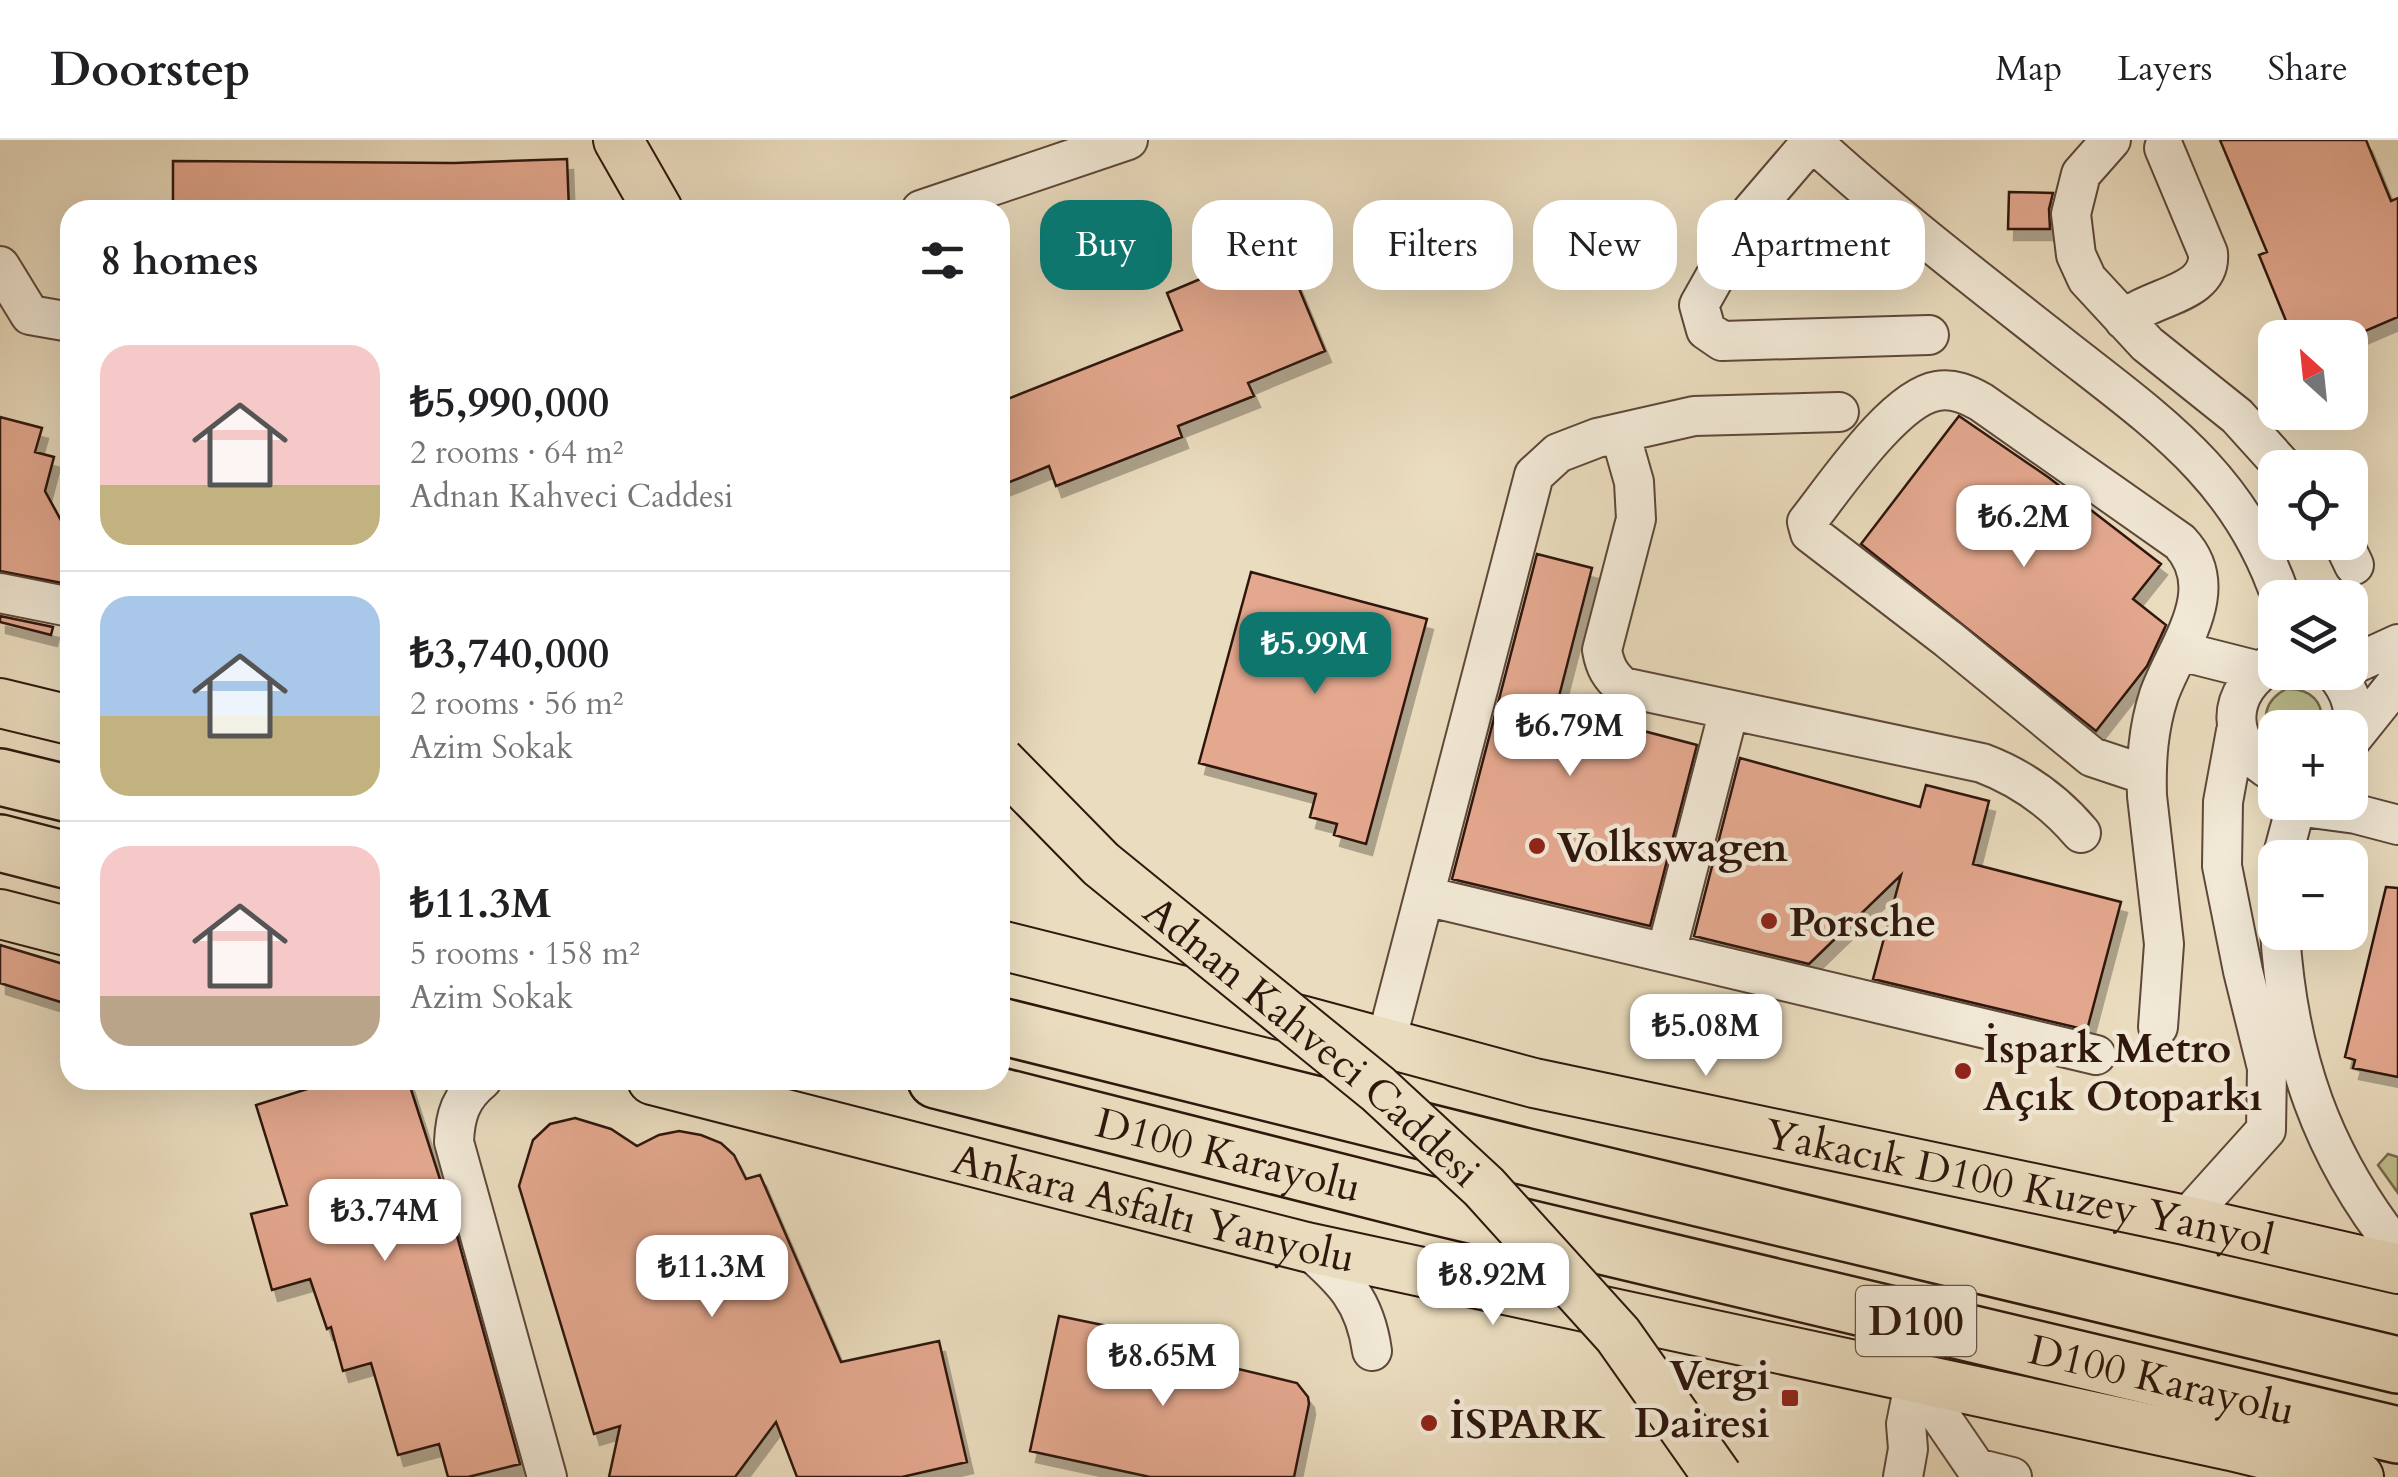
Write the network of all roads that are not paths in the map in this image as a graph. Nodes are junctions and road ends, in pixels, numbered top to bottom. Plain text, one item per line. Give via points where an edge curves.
1 (618, 140) edge
2 (1128, 140) edge
3 (1812, 140) edge
4 (2111, 140) edge
5 (2164, 148) dead end
6 (652, 200) edge
7 (951, 200) edge
8 (0, 266) edge
9 (2124, 320) junction
10 (15, 322) edge
11 (60, 322) edge
12 (1929, 336) dead end
13 (1839, 412) dead end
14 (1620, 433) junction
15 (2268, 450) edge
16 (2276, 580) edge
17 (0, 593) edge
18 (60, 605) edge
19 (2398, 644) edge
20 (2180, 650) junction
21 (2368, 658) edge
22 (2258, 665) edge
23 (2258, 675) edge
24 (2398, 681) edge
25 (0, 703) edge
26 (1728, 710) junction
27 (60, 718) edge
28 (2368, 718) edge
29 (2236, 731) junction
30 (2258, 763) edge
31 (1010, 770) edge
32 (2146, 776) junction
33 (0, 777) edge
34 (60, 792) edge
35 (2368, 817) edge
36 (2398, 825) edge
37 (2081, 833) dead end
38 (0, 843) edge
39 (60, 858) edge
40 (1425, 896) junction
41 (0, 914) edge
42 (60, 929) edge
43 (1010, 948) edge
44 (2282, 950) edge
45 (1666, 953) junction
46 (2158, 1026) dead end
47 (1010, 1028) edge
48 (1386, 1042) junction
49 (2096, 1054) dead end
50 (470, 1090) edge
51 (691, 1090) edge
52 (976, 1090) edge
53 (2186, 1220) junction
54 (1306, 1246) junction
55 (2398, 1250) edge
56 (2398, 1269) edge
57 (1372, 1351) dead end
58 (2398, 1365) edge
59 (1915, 1378) junction
60 (2398, 1435) edge
61 (2299, 1462) junction
62 (547, 1477) edge
63 (1718, 1477) edge
64 (1902, 1477) edge
65 (2012, 1477) edge
66 (2248, 1477) edge
67 (2359, 1477) edge

1 - 6 main road
2 - 7 street
3 - 12 street via 1752,212 1699,305 1706,330 1722,340
3 - 16 street via 1884,207 2197,458 2242,514
4 - 9 street via 2081,174 2070,214 2087,279
5 - 9 street via 2209,262 2195,285 2143,305
8 - 10 street
9 - 15 street
10 - 11 street
13 - 14 street via 1694,416
14 - 26 street via 1636,520 1604,635 1604,664 1623,687
14 - 40 street via 1558,453 1534,475
17 - 18 street
19 - 21 street
20 - 22 street
20 - 32 street via 2150,724
20 - 32 street via 2200,586 2189,552 1968,395 1937,391 1890,419 1807,522 1810,534 2092,758
23 - 29 street via 2245,687
24 - 28 street
25 - 27 main road
26 - 37 street via 1982,762 2046,797
26 - 45 street
29 - 30 street
29 - 53 street via 2223,802 2222,866 2267,1068 2266,1130
31 - 63 main road, Adnan Kahveci Caddesi, bridge via 1101,864 1378,1089 1484,1187 1618,1335
32 - 46 street via 2164,944
33 - 34 highway
35 - 36 street
38 - 39 highway
40 - 45 street
40 - 48 street
41 - 42 main road
43 - 48 main road, Yakacık D100 Kuzey Yanyol
44 - 55 street via 2287,1006 2318,1119 2362,1201
45 - 49 street
47 - 58 highway, D100 Karayolu / D100
48 - 53 main road, Yakacık D100 Kuzey Yanyol via 1534,1083
50 - 62 street via 455,1118 454,1142
51 - 54 main road, Ankara Asfaltı Yanyolu
52 - 60 highway, D100 Karayolu / D100
53 - 56 main road, Yakacık D100 Kuzey Yanyol
54 - 57 street via 1356,1298
54 - 59 main road, Ankara Asfaltı Yanyolu
59 - 61 main road, Ankara Asfaltı Yanyolu
59 - 64 street
59 - 65 street via 1976,1468
61 - 66 street
61 - 67 main road, Ankara Asfaltı Yanyolu

